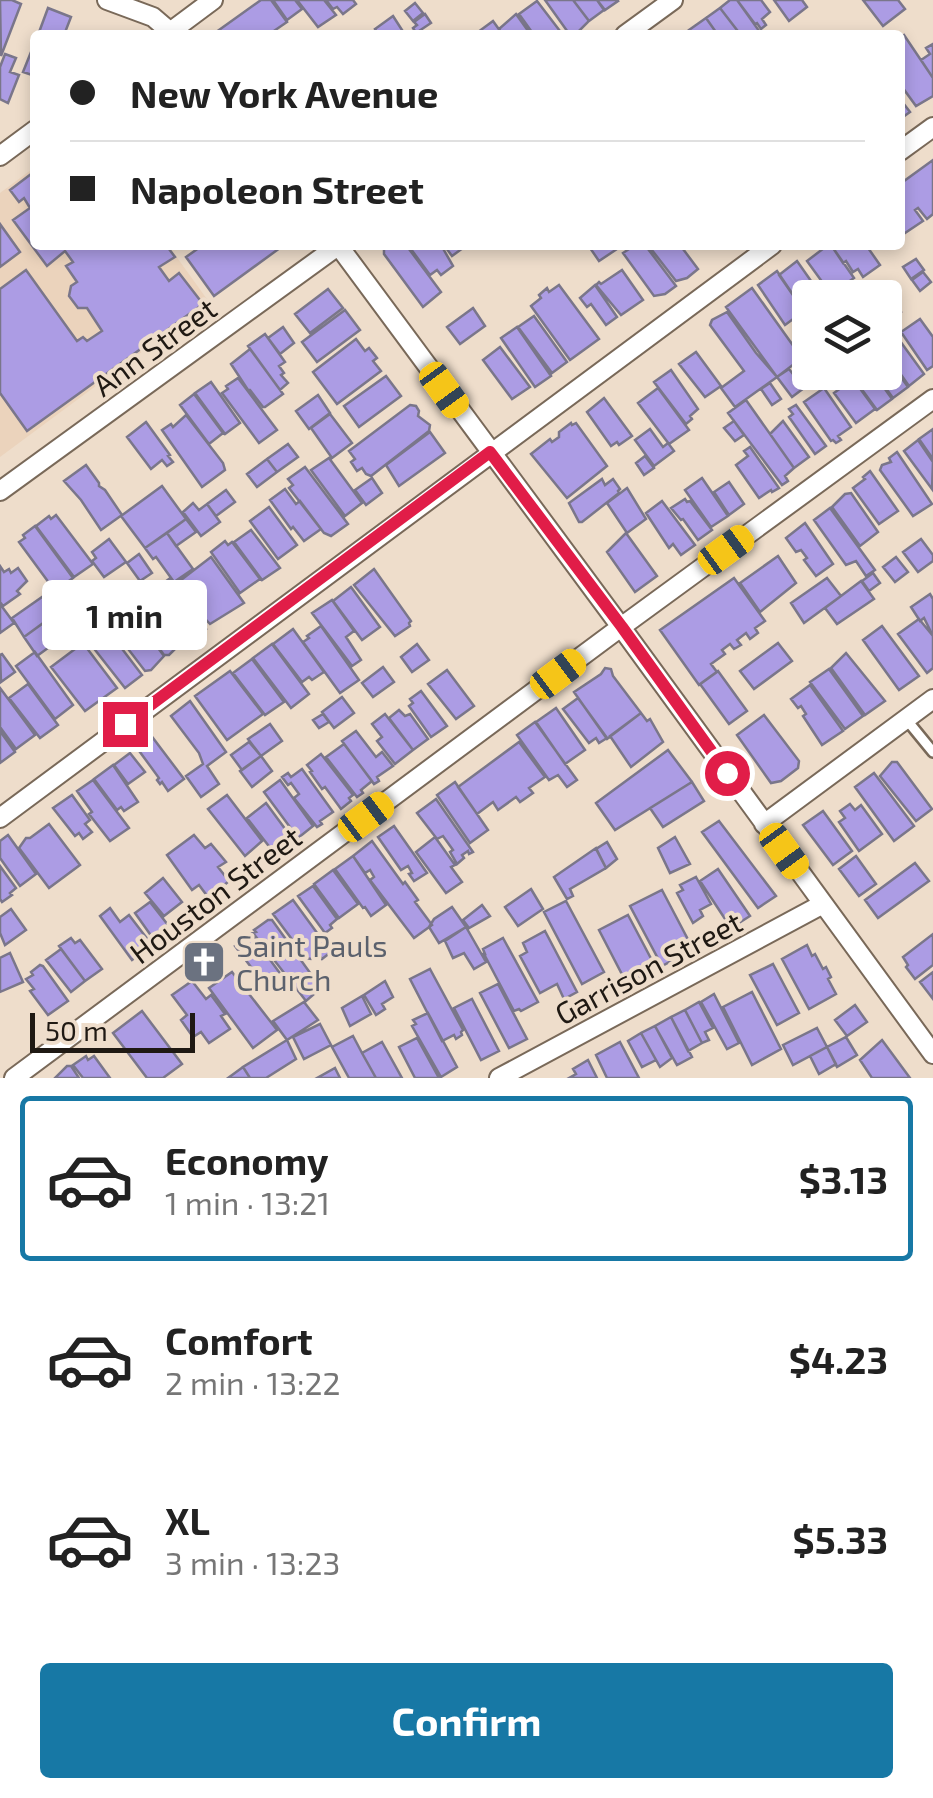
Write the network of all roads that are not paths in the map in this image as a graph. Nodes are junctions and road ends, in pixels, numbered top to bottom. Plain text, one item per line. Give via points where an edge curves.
1 (108, 0) edge
2 (213, 0) edge
3 (673, 0) edge
4 (166, 30) edge
5 (175, 30) edge
6 (632, 30) edge
7 (933, 127) edge
8 (30, 134) edge
9 (905, 147) edge
10 (0, 156) edge
11 (332, 250) edge
12 (343, 250) edge
13 (765, 250) edge
14 (933, 399) edge
15 (490, 452) junction
16 (0, 490) edge
17 (622, 627) junction
18 (933, 700) edge
19 (906, 719) junction
20 (933, 752) edge
21 (0, 818) edge
22 (764, 824) junction
23 (823, 904) junction
24 (933, 1054) edge
25 (14, 1078) edge
26 (500, 1078) edge

1 - 4 street
2 - 5 street
3 - 6 street
7 - 9 street
8 - 10 street
11 - 16 street, Ann Street
12 - 15 street
13 - 15 street
14 - 17 street, Houston Street
15 - 17 street
15 - 21 street
17 - 22 street
17 - 25 street, Houston Street
18 - 19 street
19 - 20 lane
19 - 22 street
22 - 23 street
23 - 24 street
23 - 26 street, Garrison Street

